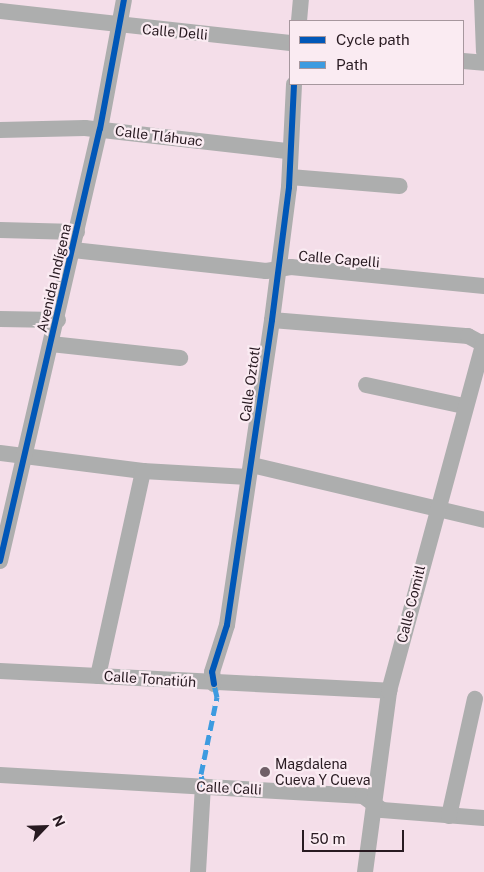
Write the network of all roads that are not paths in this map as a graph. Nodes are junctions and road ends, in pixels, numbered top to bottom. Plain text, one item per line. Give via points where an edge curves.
1 (124, 0) edge
2 (301, 0) edge
3 (482, 0) edge
4 (0, 12) edge
5 (300, 20) edge
6 (119, 28) junction
7 (289, 43) edge
8 (484, 52) edge
9 (464, 61) edge
10 (484, 63) edge
11 (294, 85) edge
12 (100, 129) junction
13 (0, 130) edge
14 (287, 150) junction
15 (290, 177) junction
16 (400, 186) dead end
17 (0, 230) edge
18 (77, 232) junction
19 (73, 250) junction
20 (278, 269) junction
21 (484, 286) edge
22 (0, 319) edge
23 (58, 320) junction
24 (272, 320) junction
25 (483, 343) edge
26 (52, 344) junction
27 (180, 358) dead end
28 (366, 385) dead end
29 (464, 406) junction
30 (0, 453) edge
31 (23, 455) junction
32 (144, 471) junction
33 (250, 471) junction
34 (436, 507) junction
35 (484, 520) edge
36 (0, 561) edge
37 (0, 670) edge
38 (98, 676) junction
39 (214, 684) junction
40 (389, 691) junction
41 (475, 699) dead end
42 (0, 775) edge
43 (203, 786) junction
44 (372, 803) junction
45 (449, 816) junction
46 (484, 818) edge
47 (198, 872) edge
48 (365, 872) edge

1 - 6 street, Avenida Indígena
2 - 5 street
3 - 8 street
4 - 6 street, Calle Delli
6 - 7 street, Calle Delli
6 - 12 street, Avenida Indígena
9 - 10 street
11 - 14 street, Calle Oztotl
12 - 13 street, Calle Tláhuac
12 - 14 street, Calle Tláhuac
12 - 18 street, Avenida Indígena
14 - 15 street, Calle Oztotl
15 - 16 street
15 - 20 street, Calle Oztotl
17 - 18 street
18 - 19 street, Avenida Indígena
19 - 20 street, Calle Capelli
19 - 23 street, Avenida Indígena
20 - 21 street, Calle Capelli
20 - 24 street, Calle Oztotl
22 - 23 street
23 - 26 street, Avenida Indígena
24 - 25 street via 468,336
24 - 33 street, Calle Oztotl
25 - 29 street, Calle Comitl
26 - 27 street
26 - 31 street, Avenida Indígena
28 - 29 street
29 - 34 street, Calle Comitl
30 - 31 street
31 - 32 street
31 - 36 street, Avenida Indígena
32 - 33 street
32 - 38 street
33 - 34 street
33 - 39 street, Calle Oztotl via 227,625 212,668
34 - 35 street
34 - 40 street, Calle Comitl
37 - 38 street, Calle Tonatiúh
38 - 39 street, Calle Tonatiúh
39 - 40 street, Calle Tonatiúh
40 - 44 street, Calle Comitl
41 - 45 street
42 - 43 street, Calle Calli
43 - 44 street, Calle Calli via 363,796
43 - 47 street
44 - 45 street, Calle Calli via 382,810
44 - 48 street, Calle Comitl
45 - 46 street, Calle Calli

